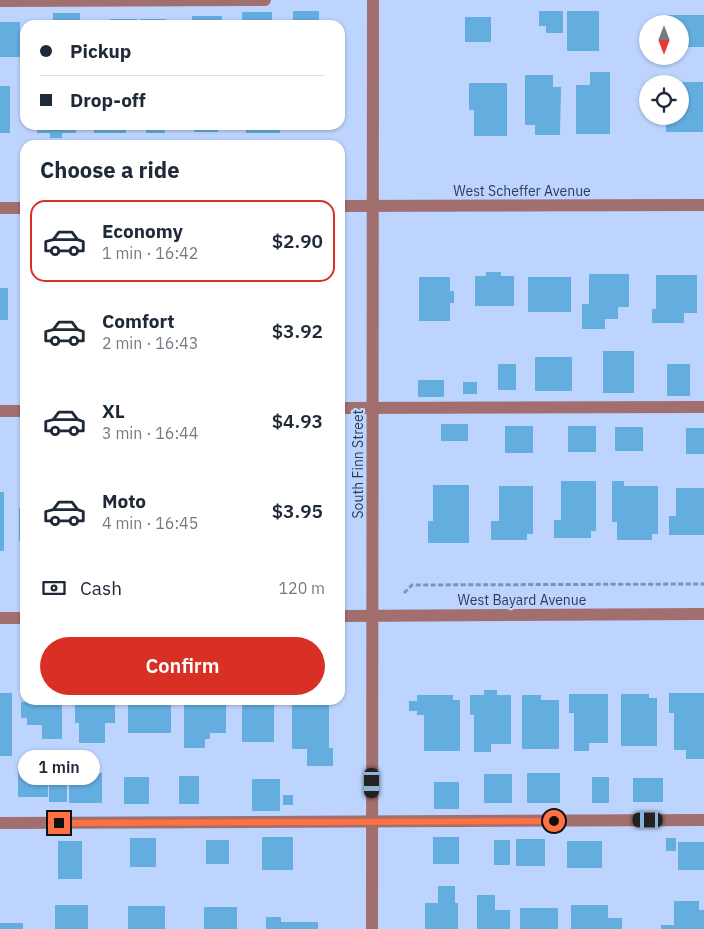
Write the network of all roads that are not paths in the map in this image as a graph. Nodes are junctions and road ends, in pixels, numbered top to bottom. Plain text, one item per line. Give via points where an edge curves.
1 (265, 0) edge
2 (373, 0) edge
3 (0, 1) edge
4 (704, 205) edge
5 (345, 206) edge
6 (373, 206) junction
7 (0, 208) edge
8 (20, 208) edge
9 (704, 407) edge
10 (345, 408) edge
11 (373, 408) junction
12 (0, 411) edge
13 (20, 411) edge
14 (704, 614) edge
15 (345, 616) edge
16 (373, 616) junction
17 (0, 618) edge
18 (20, 618) edge
19 (704, 820) edge
20 (372, 822) junction
21 (0, 823) edge
22 (372, 929) edge

1 - 3 street
2 - 6 street, South Finn Street
4 - 6 street, West Scheffer Avenue
5 - 6 street, West Scheffer Avenue
6 - 11 street, South Finn Street
7 - 8 street
9 - 11 street
10 - 11 street
11 - 16 street, South Finn Street
12 - 13 street
14 - 16 street, West Bayard Avenue
15 - 16 street, West Bayard Avenue
16 - 20 street, South Finn Street
17 - 18 street
19 - 20 street
20 - 21 street
20 - 22 street, South Finn Street

